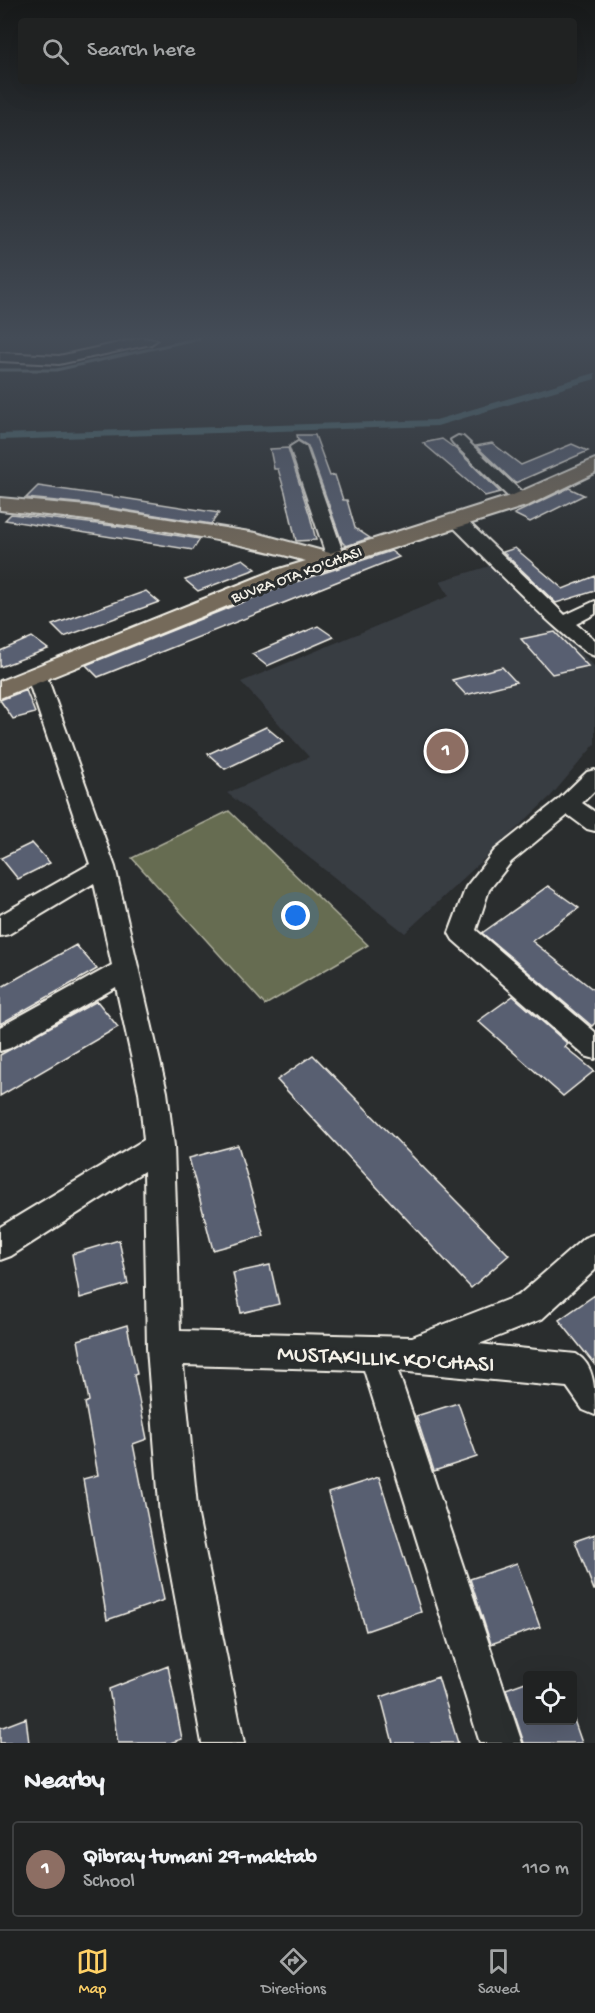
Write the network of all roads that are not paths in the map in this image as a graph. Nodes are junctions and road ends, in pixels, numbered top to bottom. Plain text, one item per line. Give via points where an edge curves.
1 (458, 440) dead end
2 (298, 447) dead end
3 (595, 465) edge
4 (521, 500) junction
5 (0, 504) edge
6 (456, 520) junction
7 (332, 559) junction
8 (595, 607) edge
9 (563, 623) junction
10 (595, 650) edge
11 (36, 674) junction
12 (0, 690) edge
13 (595, 777) edge
14 (567, 804) junction
15 (595, 823) edge
16 (103, 867) junction
17 (0, 927) edge
18 (126, 969) junction
19 (0, 1040) edge
20 (595, 1048) edge
21 (159, 1146) junction
22 (0, 1245) edge
23 (595, 1249) edge
24 (164, 1348) junction
25 (393, 1353) junction
26 (595, 1398) edge
27 (223, 1743) edge
28 (501, 1743) edge

1 - 4 street
2 - 7 street
3 - 4 main road, BUVRA OTA KO'CHASI
4 - 6 main road, BUVRA OTA KO'CHASI
5 - 7 main road via 232,536
6 - 7 main road, BUVRA OTA KO'CHASI
6 - 9 street
7 - 11 main road, BUVRA OTA KO'CHASI
8 - 9 street
9 - 10 street
11 - 12 main road, BUVRA OTA KO'CHASI
11 - 16 street
13 - 14 street
14 - 15 street
14 - 20 street via 503,856 478,887 462,933
16 - 17 street
16 - 18 street
18 - 19 street
18 - 21 street via 153,1092
21 - 22 street
21 - 24 street
23 - 25 street via 530,1307
24 - 25 street, MUSTAKILLIK KO'CHASI
24 - 27 street via 178,1515
25 - 26 street, MUSTAKILLIK KO'CHASI via 576,1371
25 - 28 street

